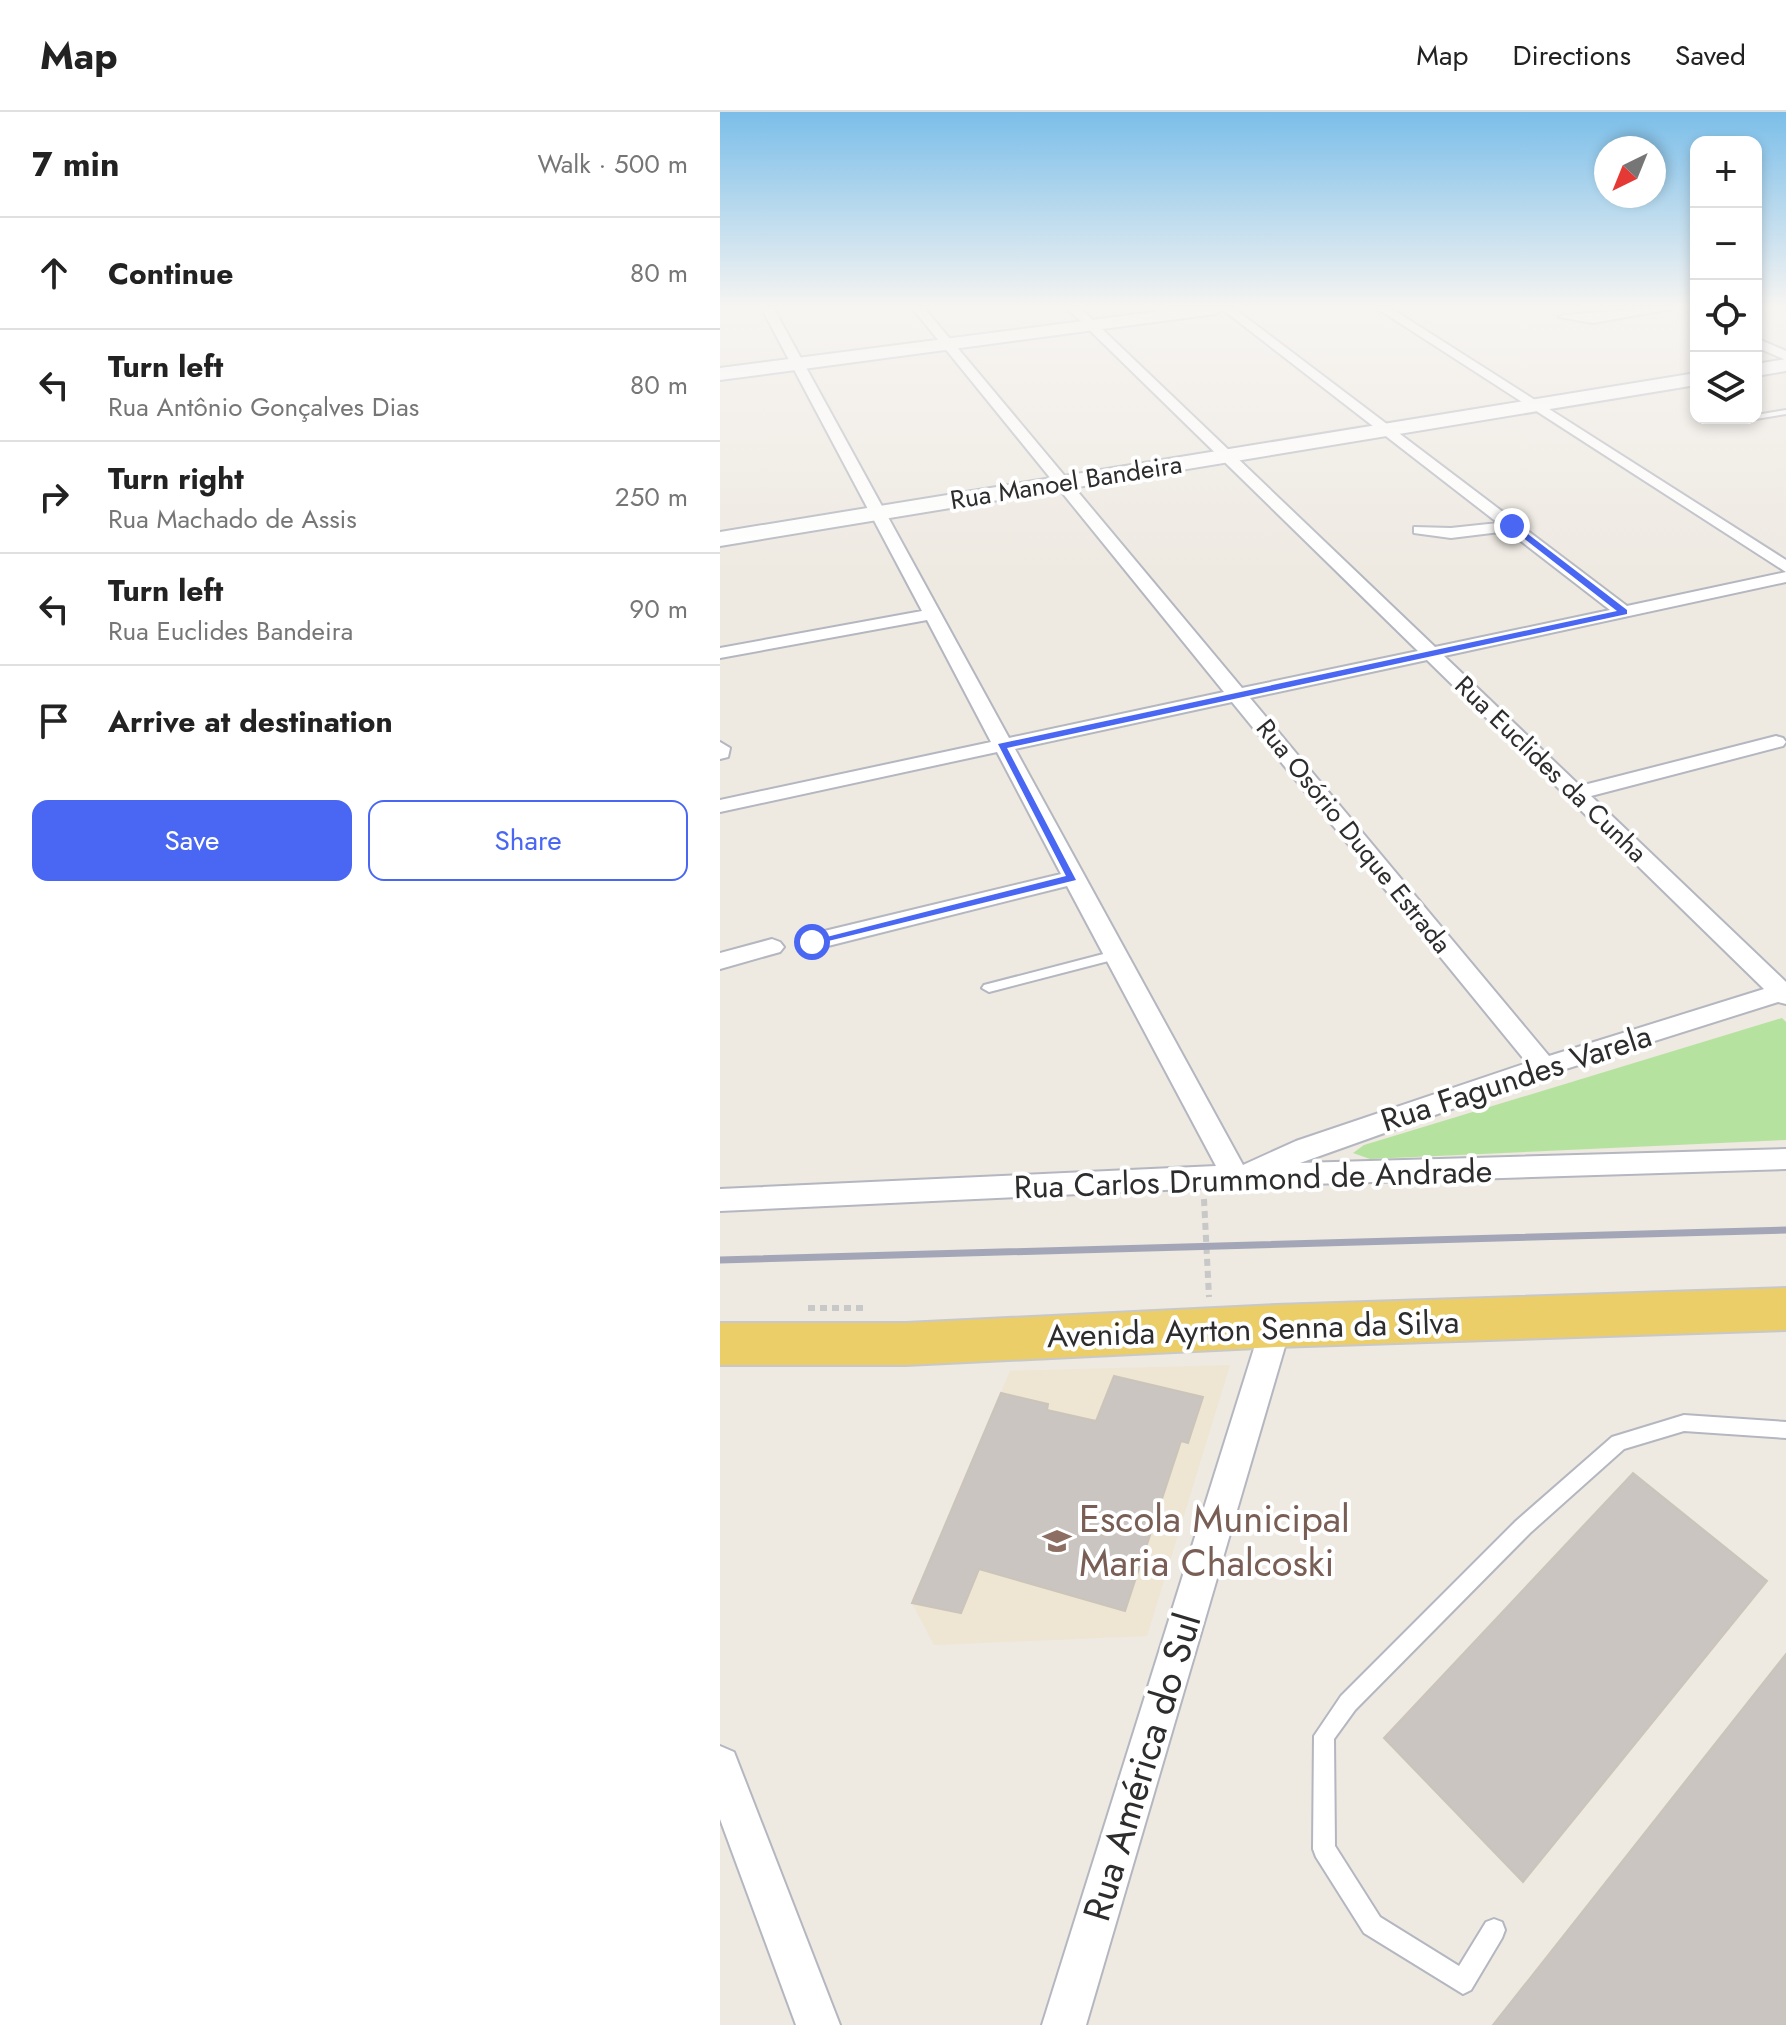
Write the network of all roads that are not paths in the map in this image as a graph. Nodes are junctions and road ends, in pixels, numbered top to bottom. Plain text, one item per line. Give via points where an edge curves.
1 (815, 398) edge
2 (992, 398) edge
3 (1167, 398) edge
4 (1347, 398) edge
5 (1520, 398) edge
6 (1579, 398) edge
7 (1532, 406) junction
8 (1786, 412) edge
9 (1762, 416) edge
10 (1388, 429) junction
11 (1226, 455) junction
12 (1061, 483) junction
13 (877, 513) junction
14 (1512, 526) junction
15 (1420, 530) dead end
16 (720, 539) edge
17 (1786, 567) edge
18 (1786, 577) edge
19 (1624, 612) junction
20 (932, 614) junction
21 (720, 653) edge
22 (1431, 653) junction
23 (1239, 695) junction
24 (1002, 746) junction
25 (1781, 747) edge
26 (1582, 799) junction
27 (720, 806) edge
28 (1072, 878) junction
29 (812, 942) dead end
30 (772, 947) dead end
31 (1115, 955) junction
32 (720, 961) edge
33 (989, 988) dead end
34 (1785, 993) edge
35 (1544, 1067) junction
36 (1786, 1159) edge
37 (1242, 1176) junction
38 (720, 1200) edge
39 (1786, 1309) edge
40 (1276, 1326) junction
41 (720, 1344) edge
42 (1786, 1430) edge
43 (720, 1766) edge
44 (1494, 1930) dead end
45 (818, 2025) edge
46 (1064, 2025) edge

1 - 13 street
2 - 12 street, Rua Osório Duque Estrada
3 - 11 street, Rua Euclides da Cunha
4 - 10 street
5 - 7 street
6 - 7 street, Rua Manoel Bandeira
7 - 10 street, Rua Manoel Bandeira
7 - 17 street
8 - 9 lane
10 - 11 street, Rua Manoel Bandeira
10 - 14 street
11 - 12 street, Rua Manoel Bandeira
11 - 22 street, Rua Euclides da Cunha
12 - 13 street, Rua Manoel Bandeira
12 - 23 street, Rua Osório Duque Estrada
13 - 16 street, Rua Manoel Bandeira
13 - 20 street
14 - 15 street via 1451,533
14 - 19 street
18 - 19 street
19 - 22 street
20 - 21 street
20 - 24 street
22 - 23 street
22 - 26 street, Rua Euclides da Cunha
23 - 24 street
23 - 35 street, Rua Osório Duque Estrada
24 - 27 street
24 - 28 street
25 - 26 street
26 - 34 street, Rua Euclides da Cunha
28 - 29 street
28 - 31 street
30 - 32 street
31 - 33 lane
31 - 37 street
34 - 35 street, Rua Fagundes Varela
35 - 37 street, Rua Fagundes Varela via 1306,1148
36 - 37 street, Rua Carlos Drummond de Andrade
37 - 38 street, Rua Carlos Drummond de Andrade
39 - 40 main road, Avenida Ayrton Senna da Silva
40 - 41 main road, Avenida Ayrton Senna da Silva via 906,1344
40 - 46 street, Rua América do Sul
42 - 44 lane via 1684,1423 1618,1443 1501,1549 1348,1703 1324,1736 1324,1849 1372,1925 1463,1982
43 - 45 street

